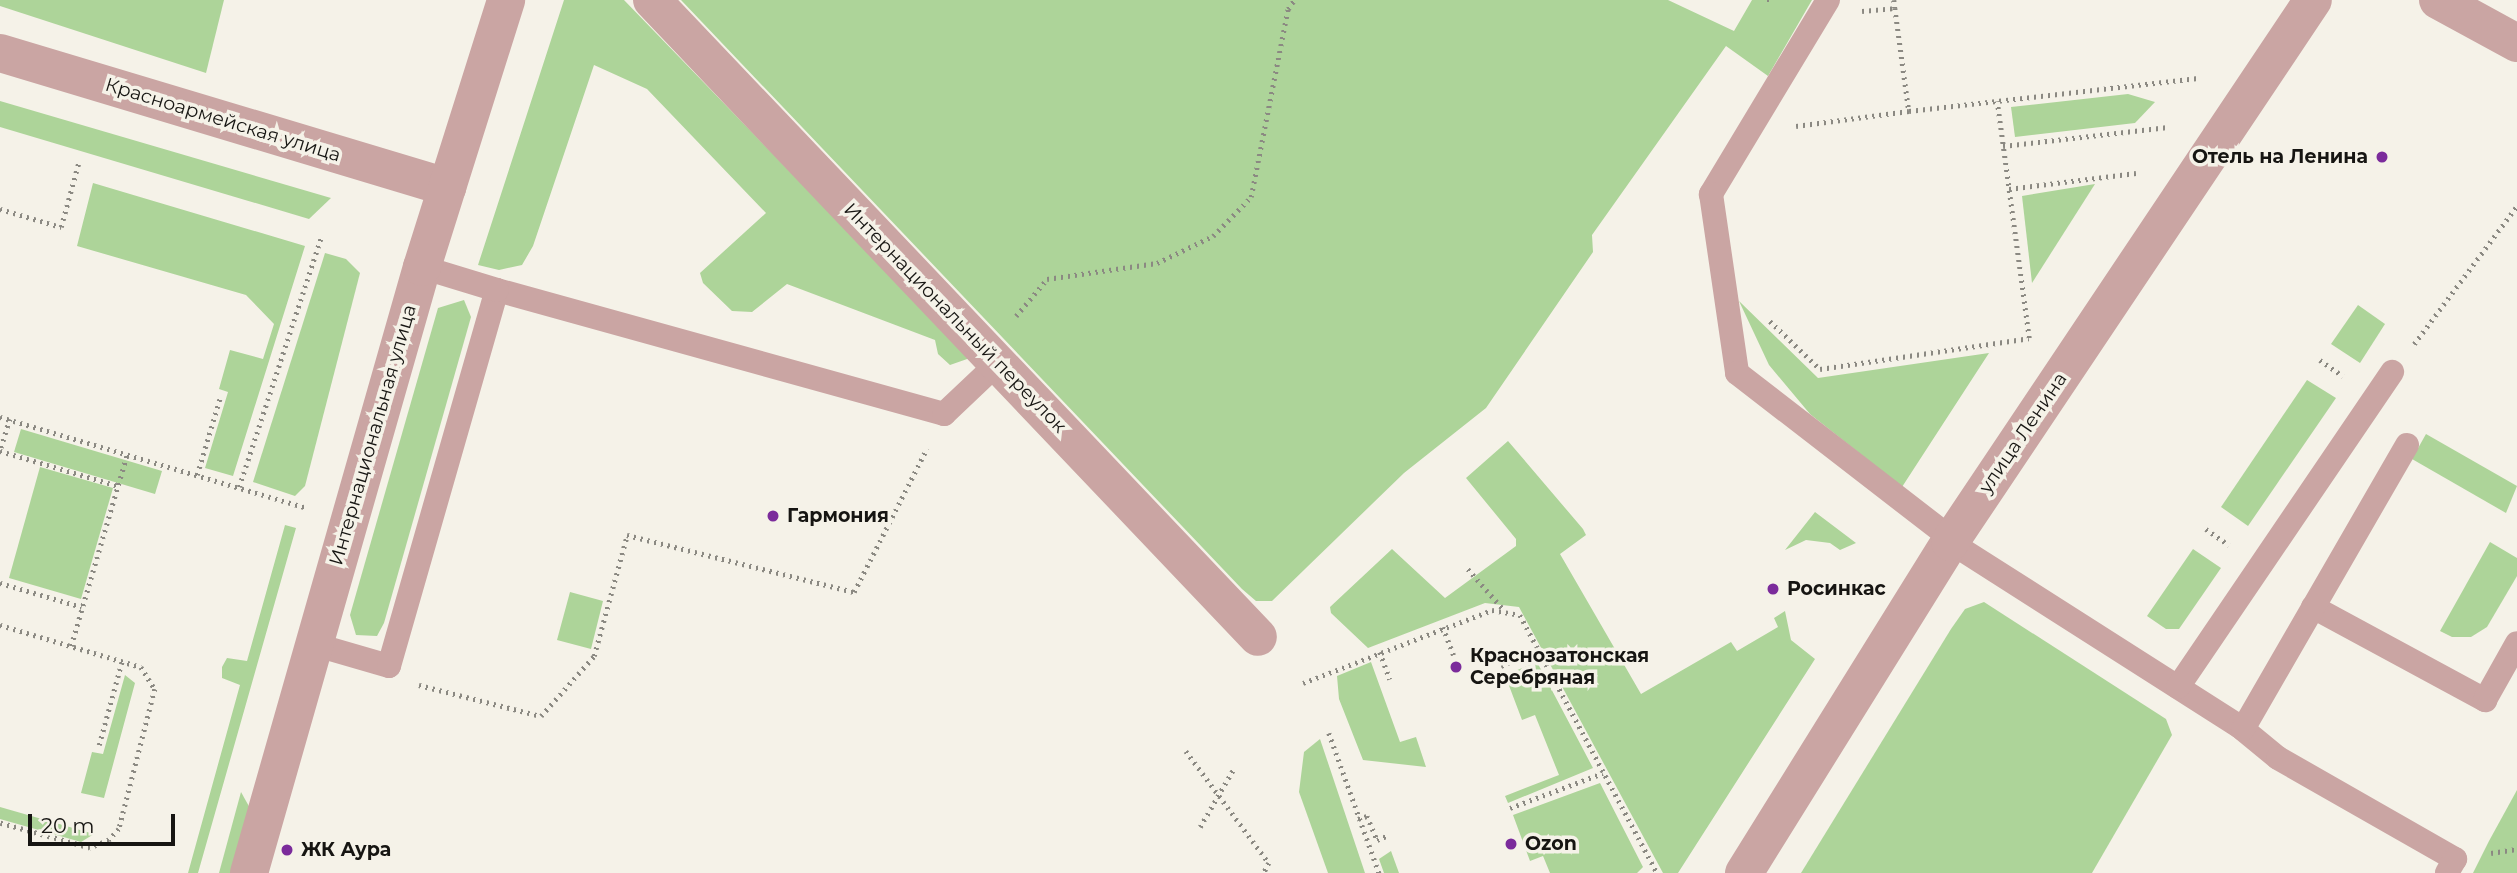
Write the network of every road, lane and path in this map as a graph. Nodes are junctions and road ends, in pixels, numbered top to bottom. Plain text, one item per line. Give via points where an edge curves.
1 (506, 0) edge
2 (652, 0) edge
3 (1294, 0) edge
4 (1894, 0) edge
5 (2312, 0) edge
6 (2438, 0) edge
7 (1824, 8) edge
8 (1895, 8) junction
9 (2517, 43) edge
10 (0, 54) edge
11 (2198, 78) dead end
12 (1997, 101) junction
13 (1909, 111) junction
14 (2166, 127) dead end
15 (1781, 128) dead end
16 (2003, 146) junction
17 (79, 162) dead end
18 (2136, 173) dead end
19 (447, 187) junction
20 (2009, 189) junction
21 (2517, 206) edge
22 (0, 209) edge
23 (322, 234) dead end
24 (422, 267) junction
25 (497, 290) junction
26 (1765, 316) dead end
27 (992, 357) junction
28 (2392, 372) joint
29 (220, 398) dead end
30 (944, 414) junction
31 (0, 416) edge
32 (10, 419) junction
33 (2407, 445) dead end
34 (127, 454) junction
35 (197, 475) junction
36 (118, 486) junction
37 (239, 487) junction
38 (309, 508) dead end
39 (2206, 529) dead end
40 (1951, 540) junction
41 (2235, 549) dead end
42 (1468, 569) dead end
43 (0, 583) edge
44 (82, 607) junction
45 (2313, 607) junction
46 (1504, 610) junction
47 (0, 625) edge
48 (1443, 628) junction
49 (1258, 637) dead end
50 (313, 643) junction
51 (2517, 643) edge
52 (71, 646) junction
53 (1539, 651) junction
54 (1380, 652) junction
55 (1454, 655) dead end
56 (122, 661) junction
57 (1501, 666) dead end
58 (1390, 679) dead end
59 (406, 681) dead end
60 (1303, 683) dead end
61 (2178, 687) junction
62 (2243, 729) junction
63 (1329, 733) dead end
64 (99, 745) dead end
65 (1186, 751) dead end
66 (1233, 770) dead end
67 (1603, 773) junction
68 (1217, 792) junction
69 (1510, 808) dead end
70 (1358, 819) junction
71 (0, 822) edge
72 (1200, 827) dead end
73 (1389, 835) dead end
74 (254, 872) edge
75 (1264, 873) edge
76 (1379, 873) edge
77 (1657, 873) edge
78 (1744, 873) edge
79 (2447, 873) edge

1 - 19 street, Интернациональная улица
2 - 27 street, Интернациональный переулок
3 - 27 path via 1288,9 1251,197 1213,236 1157,263 1047,279
4 - 8 path
5 - 40 street, улица Ленина
6 - 9 street
7 - 8 path
7 - 40 lane via 1711,194 1737,373
8 - 13 path
10 - 19 street, Красноармейская улица
11 - 12 path
12 - 13 path
12 - 16 path
13 - 15 path
14 - 16 path
16 - 20 path
17 - 22 path via 61,227
18 - 20 path
19 - 24 street, Интернациональная улица
20 - 26 path via 2029,338 1820,369
21 - 28 path
23 - 37 path
24 - 25 lane
24 - 50 street, Интернациональная улица
25 - 30 lane
25 - 50 lane via 389,666
27 - 30 lane
27 - 49 street, Интернациональный переулок
28 - 61 lane
29 - 35 path
30 - 59 path via 854,592 627,536 594,656 541,716
31 - 32 path
32 - 34 path
32 - 36 path via 0,451
33 - 45 lane
34 - 35 path
34 - 36 path
35 - 37 path
36 - 44 path
37 - 38 path
39 - 41 path
40 - 61 lane
40 - 78 street, улица Ленина
42 - 46 path
43 - 44 path
44 - 52 path
45 - 51 lane via 2485,700
45 - 62 lane
46 - 48 path
46 - 53 path via 1520,615
47 - 52 path
48 - 54 path
48 - 55 path
50 - 74 street, Интернациональная улица
52 - 56 path
53 - 57 path
53 - 67 path
54 - 58 path
54 - 60 path
56 - 64 path
56 - 71 path via 141,667 155,689 120,828 100,847 90,848
61 - 62 lane
62 - 79 lane via 2278,758 2455,859
63 - 70 path
65 - 68 path
66 - 68 path
67 - 69 path
67 - 77 path
68 - 72 path
68 - 75 path via 1269,863
70 - 73 path via 1367,816 1377,840
70 - 76 path

